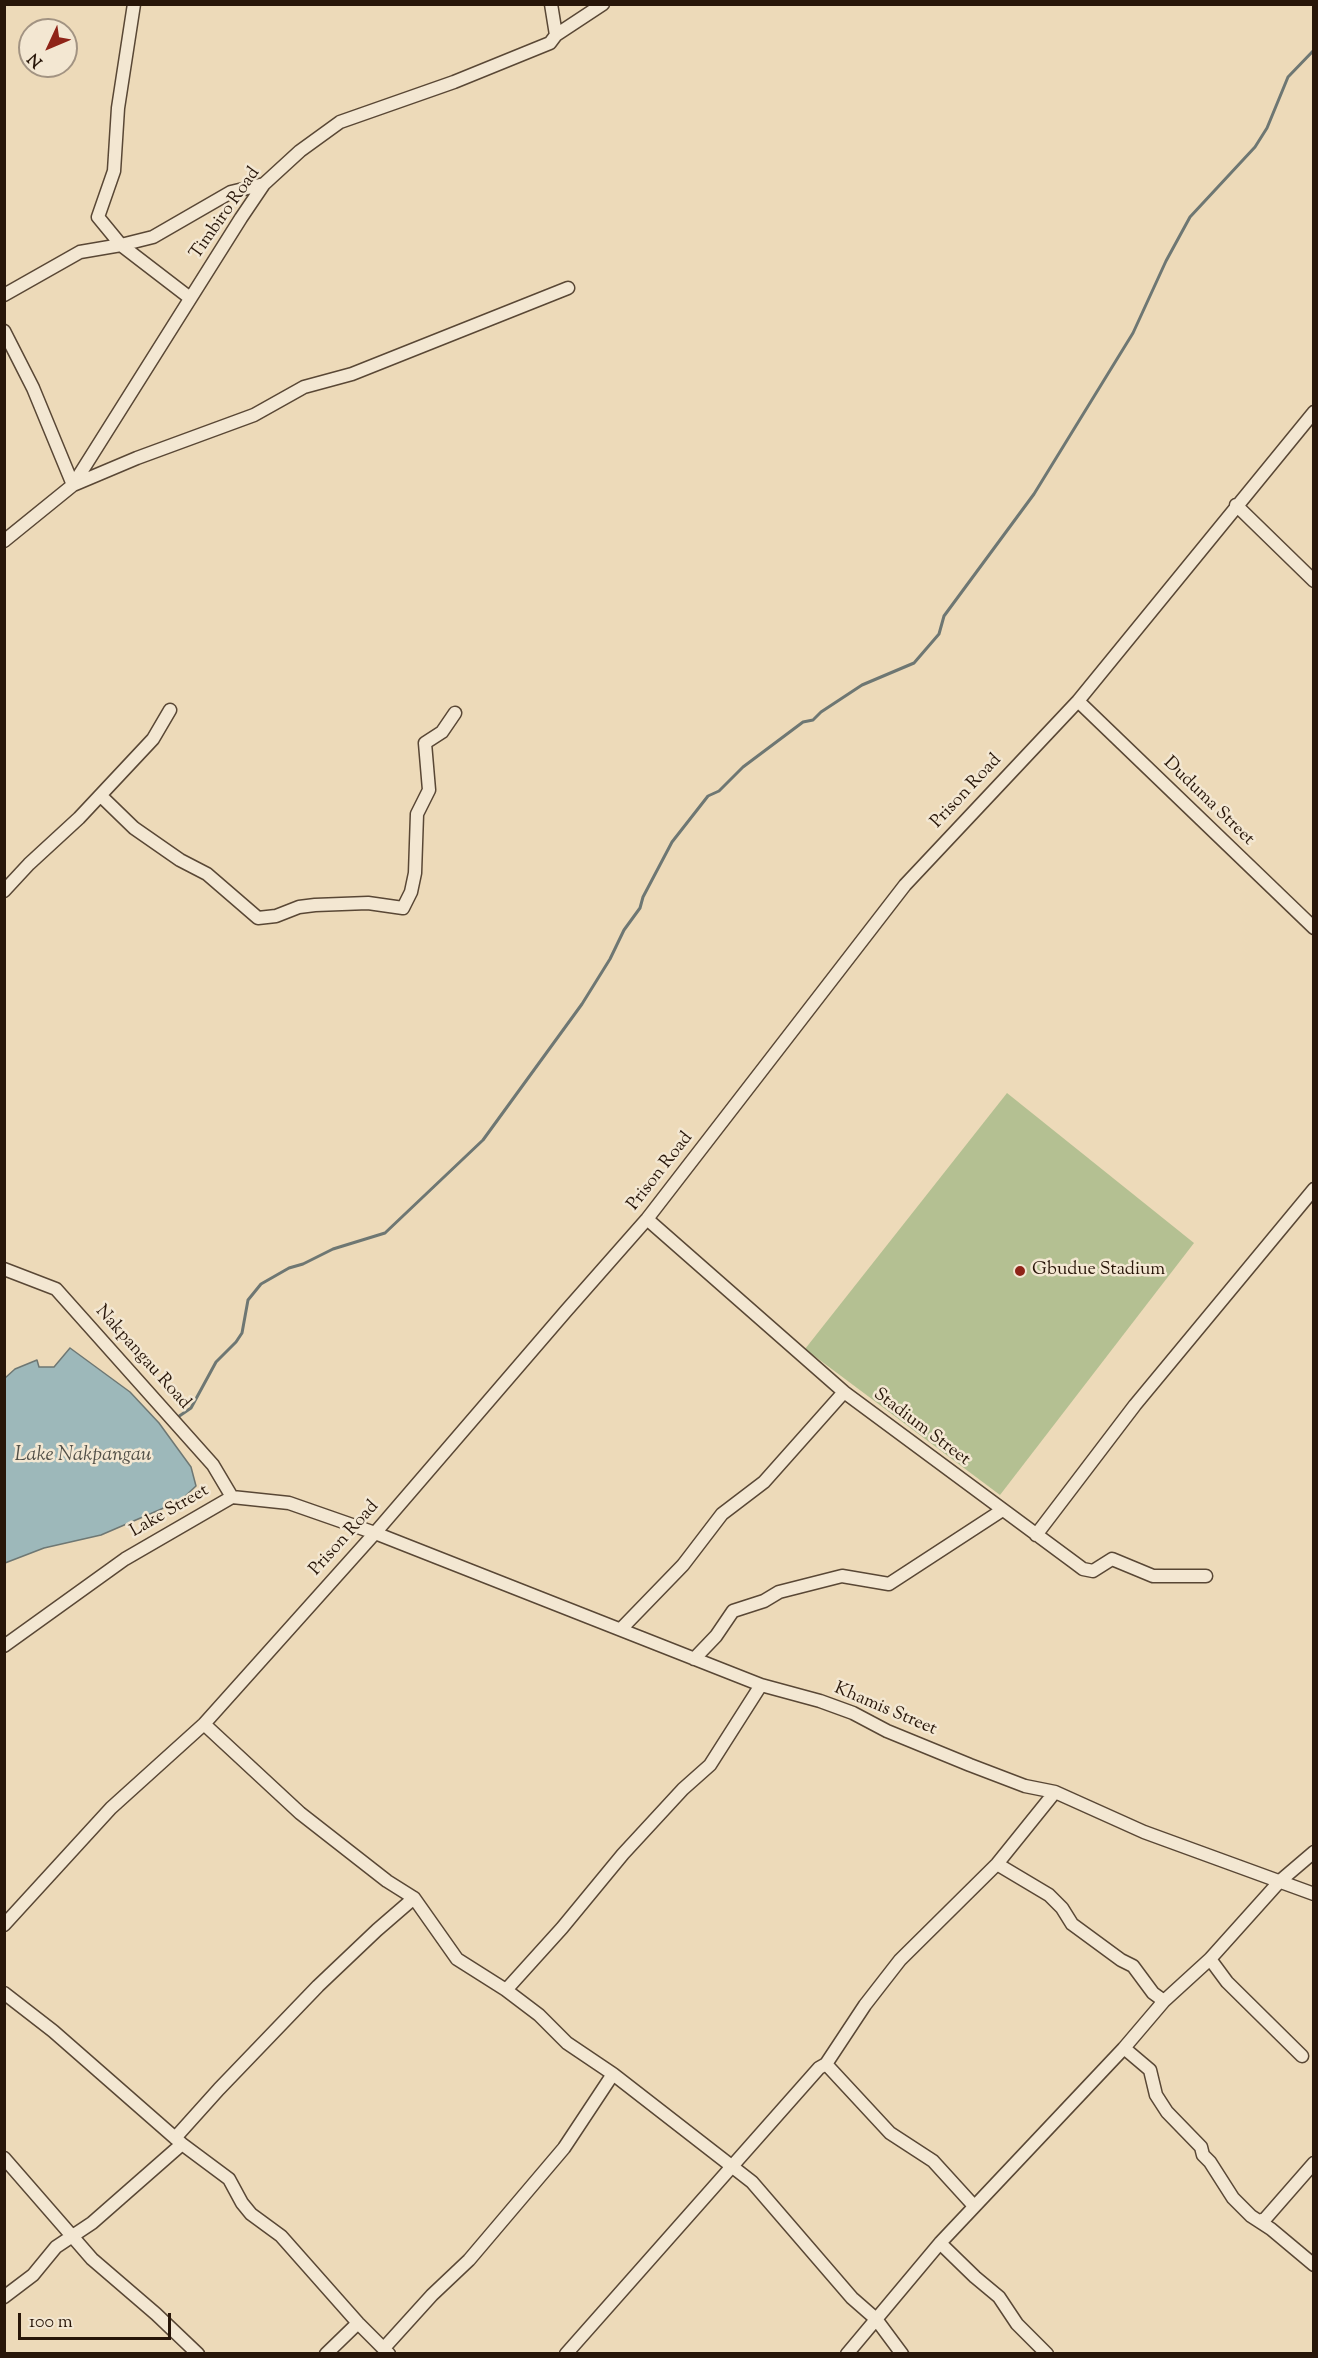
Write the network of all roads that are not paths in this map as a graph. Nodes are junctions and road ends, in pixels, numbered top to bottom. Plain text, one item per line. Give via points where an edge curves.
1 (134, 4) edge
2 (551, 4) edge
3 (603, 4) edge
4 (556, 35) junction
5 (264, 184) junction
6 (120, 245) junction
7 (568, 288) dead end
8 (4, 294) edge
9 (190, 298) junction
10 (4, 331) edge
11 (1314, 412) edge
12 (73, 485) junction
13 (1236, 505) junction
14 (4, 541) edge
15 (1314, 581) edge
16 (1078, 702) junction
17 (170, 710) dead end
18 (455, 713) dead end
19 (101, 796) junction
20 (4, 891) edge
21 (1314, 928) edge
22 (1314, 1189) edge
23 (647, 1219) junction
24 (4, 1269) edge
25 (844, 1392) junction
26 (232, 1497) junction
27 (1001, 1510) junction
28 (375, 1533) junction
29 (1036, 1535) junction
30 (1206, 1576) dead end
31 (621, 1629) junction
32 (4, 1646) edge
33 (694, 1659) junction
34 (761, 1685) junction
35 (204, 1724) junction
36 (1055, 1792) junction
37 (1314, 1852) edge
38 (997, 1864) junction
39 (1280, 1881) junction
40 (1314, 1894) edge
41 (414, 1898) junction
42 (4, 1925) edge
43 (1210, 1959) junction
44 (506, 1990) junction
45 (4, 1993) edge
46 (1164, 2001) junction
47 (1124, 2048) junction
48 (1302, 2056) dead end
49 (826, 2064) junction
50 (613, 2074) junction
51 (178, 2141) junction
52 (4, 2158) edge
53 (1314, 2163) edge
54 (732, 2167) junction
55 (974, 2206) junction
56 (1258, 2221) junction
57 (73, 2236) junction
58 (940, 2243) junction
59 (1314, 2265) edge
60 (4, 2297) edge
61 (876, 2319) junction
62 (358, 2324) junction
63 (386, 2351) edge
64 (198, 2354) edge
65 (326, 2354) edge
66 (566, 2354) edge
67 (847, 2354) edge
68 (902, 2354) edge
69 (1047, 2354) edge

1 - 6 street via 118,108 114,171 98,217
2 - 4 street
3 - 4 street, Timbiro Road
4 - 5 street, Timbiro Road via 550,43 454,82 340,122
5 - 6 street via 231,192 153,237
5 - 9 street, Timbiro Road
6 - 8 street via 80,252
6 - 9 street
7 - 12 street via 352,374 304,387 254,415
9 - 12 street, Timbiro Road
10 - 12 street via 33,388
11 - 13 street, Prison Road
12 - 14 street, Timbiro Road
13 - 15 street
13 - 16 street, Prison Road
16 - 21 street, Duduma Street
16 - 23 street, Prison Road via 904,885
17 - 19 street via 153,739
18 - 19 street via 442,732 425,743 429,790 417,814 416,873 403,908 368,903 315,905 258,918 207,874 134,828
19 - 20 street
22 - 29 street via 1135,1405
23 - 25 street, Stadium Street
23 - 28 street, Prison Road
24 - 26 street, Nakpangau Road via 56,1289 213,1465
25 - 27 street, Stadium Street
25 - 31 street via 764,1482 722,1514 683,1565
26 - 28 street, Lake Street via 289,1503
26 - 32 street, Lake Street via 125,1559
27 - 29 street, Stadium Street
27 - 33 street via 889,1584 842,1576 779,1592 733,1611
28 - 31 street, Khamis Street
28 - 35 street, Prison Road
29 - 30 street, Stadium Street via 1083,1569 1093,1571 1112,1558 1153,1576
31 - 33 street, Khamis Street
33 - 34 street, Khamis Street
34 - 36 street, Khamis Street via 853,1713 886,1731 970,1765 1025,1786
34 - 44 street via 710,1765 623,1854
35 - 41 street via 300,1813
35 - 42 street, Prison Road via 111,1808
36 - 38 street
36 - 39 street, Khamis Street via 1144,1832
37 - 39 street
38 - 46 street via 1049,1895 1072,1924 1133,1966
38 - 49 street via 900,1960
39 - 40 street, Khamis Street
39 - 43 street
41 - 44 street via 457,1959
41 - 51 street via 318,1986 219,2089
43 - 46 street
43 - 48 street via 1227,1982
44 - 50 street via 567,2043
45 - 51 street
46 - 47 street
47 - 55 street
47 - 56 street via 1150,2070 1156,2095 1167,2112 1201,2147 1233,2198
49 - 54 street
49 - 55 street via 890,2133 933,2161
50 - 54 street
50 - 63 street via 564,2148
51 - 57 street via 92,2223
51 - 62 street via 229,2179 251,2214 281,2236
52 - 57 street
53 - 56 street via 1265,2219
54 - 61 street via 752,2182 852,2298
54 - 66 street
55 - 58 street
56 - 59 street
57 - 60 street via 56,2247 33,2275
57 - 64 street via 92,2259
58 - 61 street
58 - 69 street via 999,2297 1017,2324
61 - 67 street
61 - 68 street
62 - 63 street
62 - 65 street

